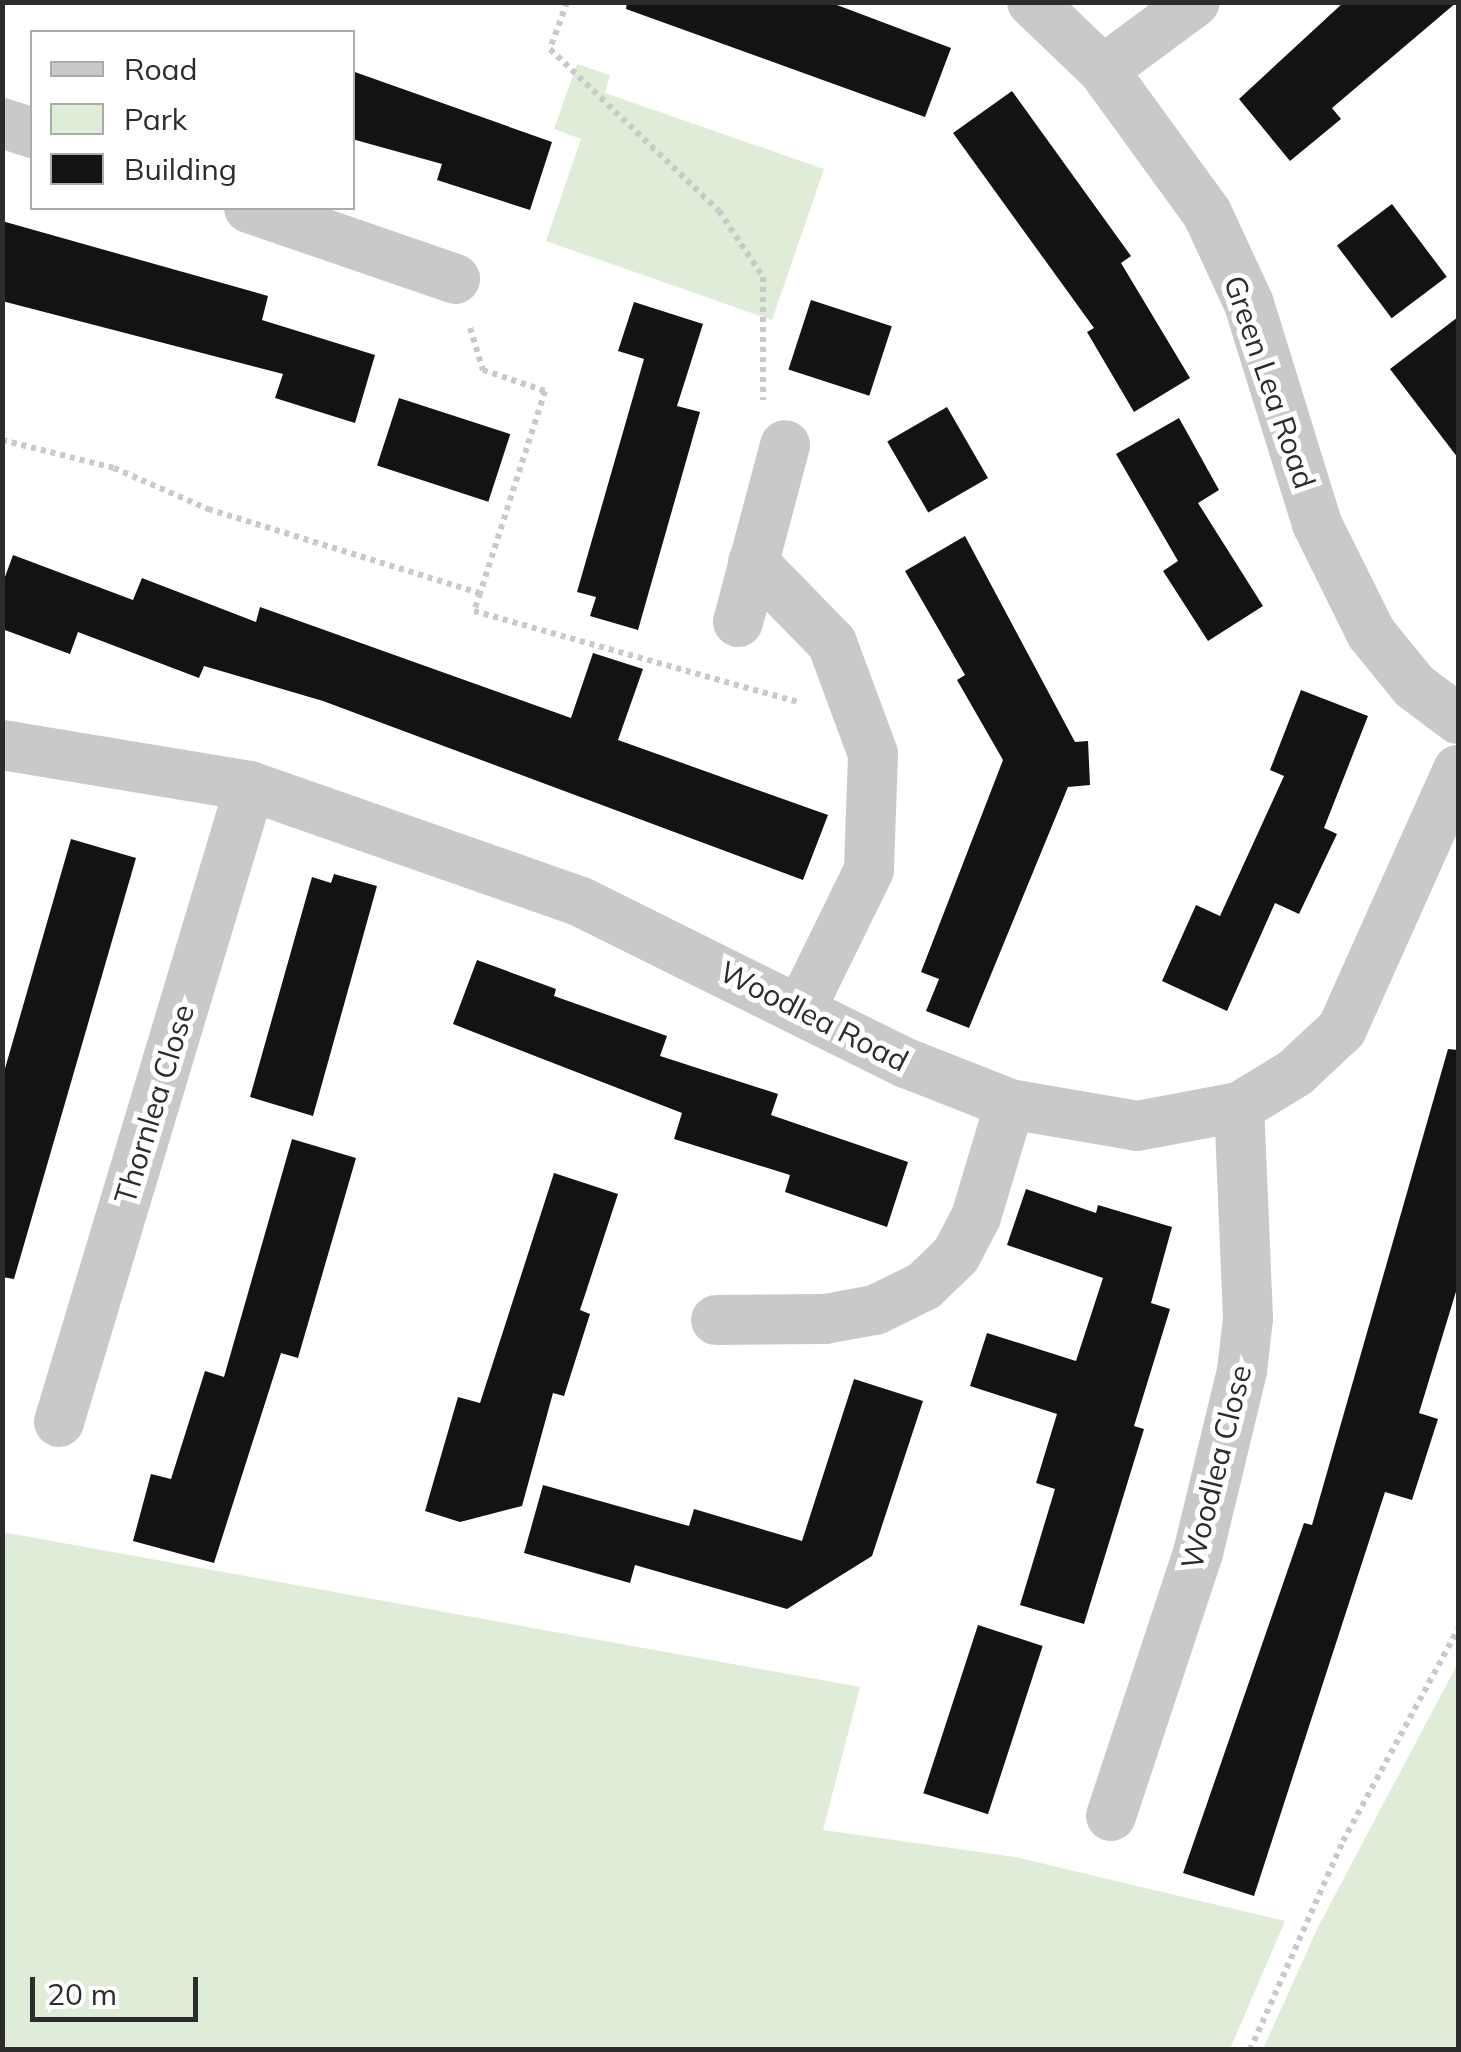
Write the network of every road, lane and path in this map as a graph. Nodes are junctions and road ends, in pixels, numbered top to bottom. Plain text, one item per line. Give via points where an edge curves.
1 (567, 2) edge
2 (1032, 2) edge
3 (1196, 2) edge
4 (1103, 70) junction
5 (2, 123) edge
6 (30, 132) edge
7 (255, 210) edge
8 (455, 279) dead end
9 (483, 370) dead end
10 (2, 440) edge
11 (785, 444) joint
12 (754, 562) junction
13 (480, 593) junction
14 (738, 622) dead end
15 (1458, 719) edge
16 (860, 720) junction
17 (2, 744) edge
18 (1458, 770) edge
19 (250, 786) junction
20 (802, 1008) junction
21 (1010, 1104) junction
22 (1238, 1106) junction
23 (716, 1320) dead end
24 (58, 1422) dead end
25 (1458, 1629) edge
26 (1110, 1816) dead end
27 (1250, 2050) edge

1 - 11 path via 550,49 719,210 763,278 758,329 764,410
2 - 4 street, Green Lea Road
3 - 4 street
4 - 15 street, Green Lea Road via 1206,213 1249,304 1317,524 1371,633 1414,686
5 - 6 street
7 - 8 street
9 - 13 path via 545,391
10 - 13 path via 114,468 208,509
11 - 12 street
12 - 14 street
12 - 16 street via 832,644
13 - 16 path via 474,611
16 - 20 street via 873,754 869,870
17 - 19 street, Woodlea Road
18 - 22 street, Woodlea Road via 1342,1029 1296,1073
19 - 20 street, Woodlea Road via 580,902
19 - 24 street, Thornlea Close
20 - 21 street, Woodlea Road via 906,1063
21 - 22 street, Woodlea Road via 1137,1126
21 - 23 street via 976,1217 956,1256 924,1286 875,1310 825,1319
22 - 26 street, Woodlea Close via 1248,1318 1242,1372 1198,1553
25 - 27 path via 1343,1840

